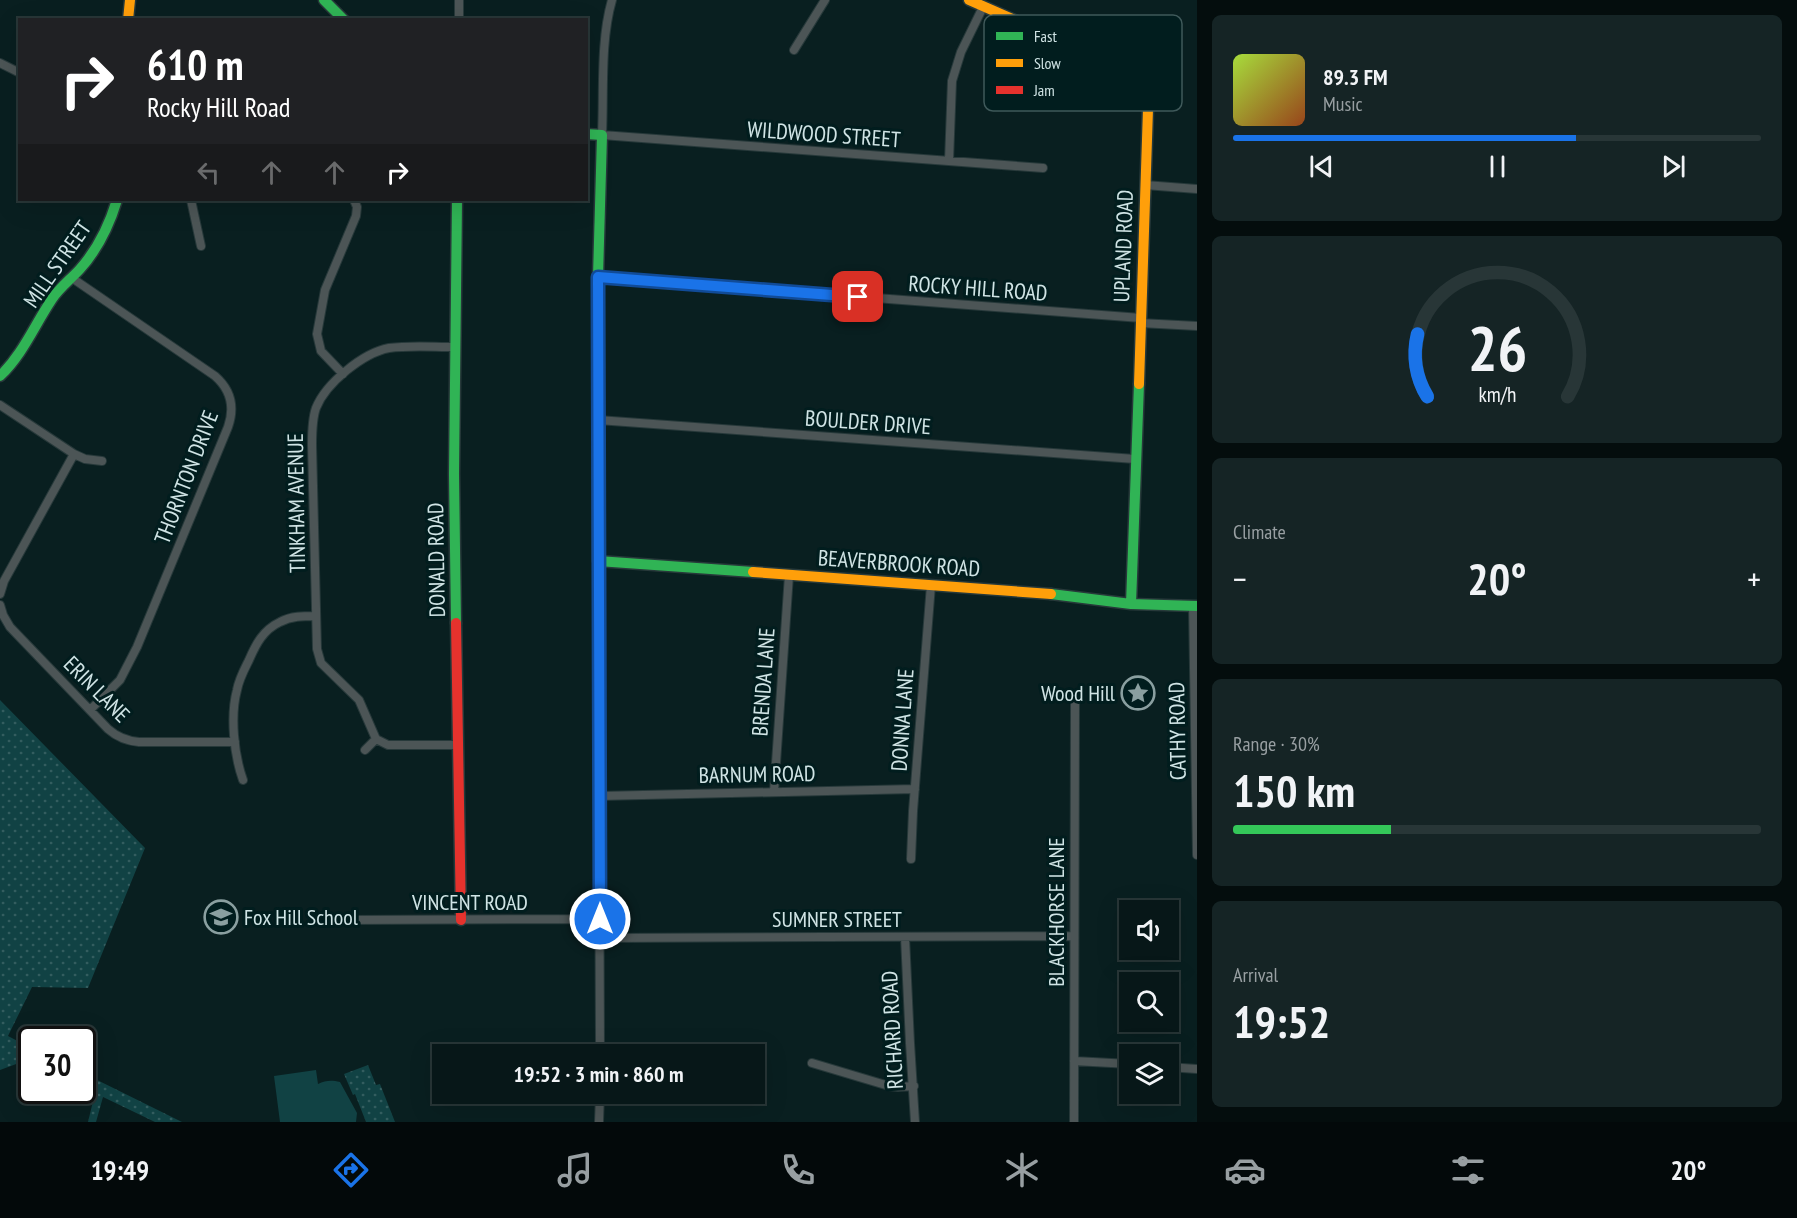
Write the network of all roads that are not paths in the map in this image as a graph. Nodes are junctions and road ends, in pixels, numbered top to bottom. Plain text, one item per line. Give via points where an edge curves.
1 (130, 0) edge
2 (324, 0) edge
3 (459, 0) edge
4 (612, 0) edge
5 (825, 0) edge
6 (969, 0) edge
7 (983, 7) junction
8 (1002, 15) edge
9 (128, 18) edge
10 (342, 18) edge
11 (459, 18) edge
12 (794, 50) dead end
13 (0, 63) edge
14 (18, 72) edge
15 (1148, 111) edge
16 (588, 134) edge
17 (602, 135) junction
18 (949, 161) junction
19 (1043, 168) dead end
20 (1145, 185) junction
21 (1197, 189) edge
22 (117, 201) edge
23 (192, 201) edge
24 (354, 201) edge
25 (457, 201) edge
26 (201, 246) dead end
27 (598, 277) junction
28 (72, 278) junction
29 (1141, 320) junction
30 (1197, 326) edge
31 (454, 347) junction
32 (343, 374) junction
33 (0, 375) edge
34 (0, 405) edge
35 (598, 420) junction
36 (74, 454) junction
37 (1135, 459) junction
38 (102, 461) dead end
39 (598, 561) junction
40 (789, 575) junction
41 (930, 585) junction
42 (0, 594) edge
43 (1131, 604) junction
44 (0, 605) edge
45 (1195, 606) edge
46 (316, 616) junction
47 (1075, 702) dead end
48 (90, 710) junction
49 (376, 740) junction
50 (235, 742) junction
51 (459, 745) junction
52 (1196, 748) edge
53 (365, 750) dead end
54 (243, 780) dead end
55 (915, 789) junction
56 (774, 792) junction
57 (599, 796) junction
58 (1197, 855) edge
59 (911, 859) dead end
60 (600, 919) junction
61 (340, 920) dead end
62 (461, 920) junction
63 (1074, 936) junction
64 (905, 937) junction
65 (600, 938) junction
66 (600, 1044) edge
67 (1074, 1061) junction
68 (812, 1063) dead end
69 (1119, 1063) edge
70 (1179, 1068) edge
71 (1197, 1069) edge
72 (914, 1086) junction
73 (600, 1104) edge
74 (599, 1122) edge
75 (915, 1122) edge
76 (1074, 1122) edge

1 - 9 street
2 - 10 street
3 - 11 street
4 - 17 street via 605,41
5 - 12 street
6 - 7 street, UPLAND ROAD
7 - 8 street, UPLAND ROAD
7 - 18 street via 954,73
13 - 14 street
15 - 20 street, UPLAND ROAD
16 - 17 street
17 - 18 street, WILDWOOD STREET
17 - 27 street
18 - 19 street, WILDWOOD STREET
20 - 21 street
20 - 29 street, UPLAND ROAD
22 - 28 street, MILL STREET via 102,240
23 - 26 street
24 - 32 street via 356,216 328,280 317,334 321,351
25 - 31 street, DONALD ROAD
27 - 29 street, ROCKY HILL ROAD
27 - 35 street
28 - 33 street, MILL STREET via 56,294 18,357
28 - 48 street, THORNTON DRIVE via 215,376 232,403 228,427 137,647 120,680
29 - 30 street, ROCKY HILL ROAD
29 - 37 street, UPLAND ROAD
31 - 32 street, TINKHAM AVENUE via 379,351 362,358
31 - 51 street, DONALD ROAD
32 - 46 street, TINKHAM AVENUE via 323,395 314,418
34 - 36 street
35 - 37 street, BOULDER DRIVE
35 - 39 street
36 - 38 street
36 - 42 street
37 - 43 street, UPLAND ROAD
39 - 40 street, BEAVERBROOK ROAD
39 - 57 street
40 - 41 street, BEAVERBROOK ROAD
40 - 56 street, BRENDA LANE
41 - 43 street, BEAVERBROOK ROAD
41 - 55 street, DONNA LANE
43 - 45 street, BEAVERBROOK ROAD
44 - 48 street, ERIN LANE via 10,627
45 - 52 street, CATHY ROAD
46 - 49 street, TINKHAM AVENUE via 320,660 358,700
46 - 50 street via 285,619 260,638 236,693
47 - 63 street, BLACKHORSE LANE
48 - 50 street, ERIN LANE via 111,732 130,741
49 - 51 street via 388,745
49 - 53 street
50 - 54 street
51 - 62 street, DONALD ROAD
52 - 58 street, CATHY ROAD
55 - 56 street, BARNUM ROAD
55 - 59 street, DONNA LANE
56 - 57 street, BARNUM ROAD
57 - 60 street
60 - 62 street, VINCENT ROAD
60 - 65 street
61 - 62 street, VINCENT ROAD
63 - 64 street, SUMNER STREET
63 - 67 street, BLACKHORSE LANE
64 - 65 street, SUMNER STREET
64 - 72 street, RICHARD ROAD
65 - 66 street
67 - 69 street
67 - 76 street, BLACKHORSE LANE
68 - 72 street via 896,1087
70 - 71 street
72 - 75 street, RICHARD ROAD
73 - 74 street

